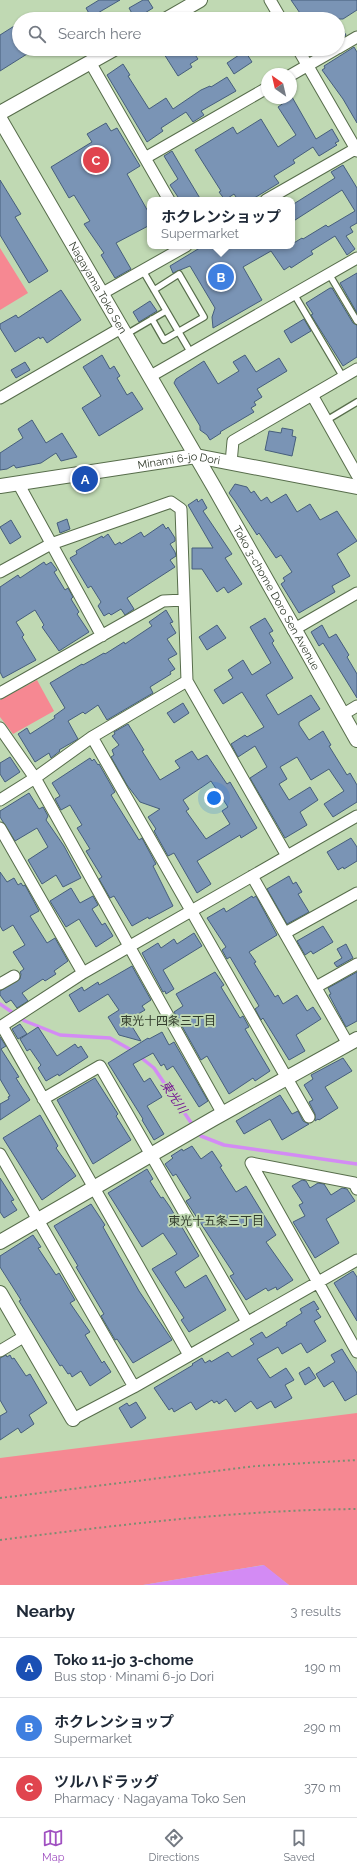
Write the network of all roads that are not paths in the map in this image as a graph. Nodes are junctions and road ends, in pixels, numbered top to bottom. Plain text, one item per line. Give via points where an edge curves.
1 (200, 0) edge
2 (270, 0) edge
3 (179, 12) edge
4 (277, 12) edge
5 (357, 37) edge
6 (345, 44) edge
7 (101, 56) edge
8 (302, 56) edge
9 (323, 56) edge
10 (90, 62) junction
11 (307, 65) junction
12 (297, 71) edge
13 (261, 91) edge
14 (0, 113) edge
15 (0, 119) edge
16 (356, 149) edge
17 (145, 158) junction
18 (167, 197) edge
19 (271, 197) edge
20 (181, 249) edge
21 (357, 258) edge
22 (143, 271) junction
23 (329, 274) junction
24 (154, 290) junction
25 (101, 294) junction
26 (294, 294) junction
27 (166, 311) junction
28 (152, 319) junction
29 (357, 321) edge
30 (123, 332) junction
31 (179, 332) junction
32 (191, 352) junction
33 (357, 369) edge
34 (148, 377) junction
35 (343, 377) junction
36 (312, 395) junction
37 (0, 398) edge
38 (357, 402) edge
39 (327, 420) junction
40 (196, 456) junction
41 (231, 462) junction
42 (357, 475) edge
43 (18, 483) junction
44 (0, 486) edge
45 (357, 487) edge
46 (51, 544) junction
47 (0, 572) edge
48 (357, 593) edge
49 (184, 600) junction
50 (293, 630) junction
51 (102, 636) junction
52 (187, 682) junction
53 (0, 693) edge
54 (357, 706) edge
55 (342, 715) junction
56 (0, 728) edge
57 (92, 737) junction
58 (357, 740) edge
59 (35, 778) junction
60 (0, 800) edge
61 (357, 816) edge
62 (0, 828) edge
63 (287, 856) junction
64 (252, 876) junction
65 (357, 893) edge
66 (191, 911) junction
67 (285, 933) junction
68 (130, 946) junction
69 (357, 964) edge
70 (84, 973) junction
71 (14, 976) dead end
72 (0, 984) edge
73 (316, 987) junction
74 (4, 1024) edge
75 (353, 1042) edge
76 (286, 1079) junction
77 (43, 1099) junction
78 (218, 1116) junction
79 (308, 1117) dead end
80 (0, 1154) edge
81 (151, 1155) junction
82 (94, 1188) junction
83 (357, 1189) edge
84 (38, 1220) junction
85 (0, 1242) edge
86 (357, 1260) edge
87 (318, 1283) junction
88 (0, 1293) edge
89 (247, 1322) junction
90 (25, 1336) junction
91 (0, 1350) edge
92 (357, 1352) edge
93 (189, 1355) junction
94 (134, 1387) junction
95 (73, 1419) joint

1 - 3 street
2 - 4 street
5 - 6 street
7 - 10 street
8 - 11 street
9 - 11 street
10 - 14 street
10 - 17 street
11 - 12 street
11 - 16 street
13 - 17 street
15 - 25 street, Nagayama Toko Sen
16 - 19 street
17 - 18 street
20 - 22 street
21 - 23 street
22 - 24 lane
22 - 25 street
23 - 26 street
23 - 29 lane
24 - 27 lane
24 - 31 lane via 179,274 194,299 204,317
25 - 30 street, Nagayama Toko Sen
26 - 32 street
26 - 35 lane
27 - 28 lane
27 - 31 lane
28 - 30 lane
28 - 31 lane via 164,340
30 - 34 street, Nagayama Toko Sen
30 - 37 street
31 - 32 lane
32 - 34 street
33 - 35 street
34 - 40 street, Nagayama Toko Sen
35 - 36 street
36 - 39 street
36 - 41 street via 233,440
38 - 39 lane
39 - 42 street
40 - 41 street, Minami 6-jo Dori
40 - 43 street, Minami 6-jo Dori
40 - 50 street, Toko 3-chome Doro Sen Avenue
41 - 45 street, Minami 6-jo Dori
43 - 44 street, Minami 6-jo Dori
43 - 46 street
46 - 47 street
46 - 49 street via 171,502 181,509
46 - 51 street
48 - 50 street
49 - 51 street via 163,601
49 - 52 street
50 - 55 street, Toko 3-chome Doro Sen Avenue
51 - 53 street
52 - 57 street
52 - 63 street
54 - 55 street
55 - 58 street, Toko 3-chome Doro Sen Avenue
56 - 59 street
57 - 59 street
57 - 66 street
59 - 60 street
59 - 68 street
61 - 63 street
62 - 70 street
63 - 64 street
64 - 66 street
64 - 67 street
65 - 67 street
66 - 68 street
66 - 76 street
67 - 73 street
68 - 70 street
68 - 78 street
69 - 73 street
70 - 74 street
71 - 72 street
73 - 75 street
74 - 77 street
75 - 76 street
76 - 78 street
76 - 79 street
77 - 81 street via 100,1066
77 - 82 street
78 - 81 street
80 - 84 street
81 - 82 street
81 - 89 street
82 - 84 street
82 - 93 street
83 - 87 street via 354,1183 251,1163
84 - 85 street
84 - 94 street
86 - 87 street
87 - 89 street
87 - 92 street
88 - 90 street
89 - 93 street
90 - 91 street
90 - 95 street
93 - 94 street
94 - 95 street

